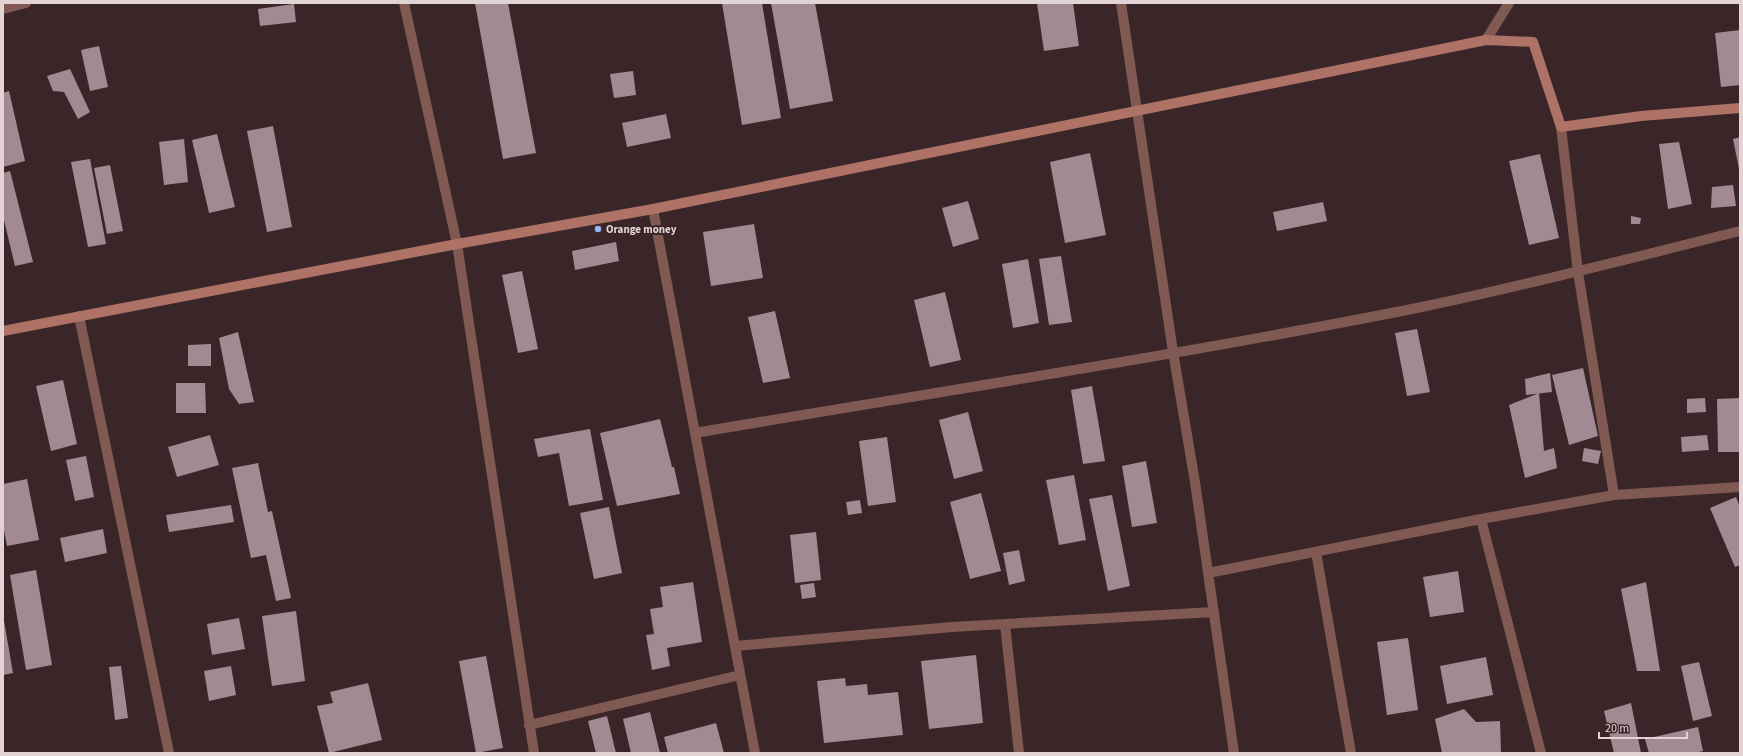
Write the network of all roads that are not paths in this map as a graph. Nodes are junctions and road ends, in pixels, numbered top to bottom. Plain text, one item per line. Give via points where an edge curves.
1 (26, 3) edge
2 (404, 3) edge
3 (1120, 3) edge
4 (1509, 3) edge
5 (3, 9) edge
6 (1486, 40) junction
7 (1740, 108) edge
8 (1138, 110) junction
9 (1561, 127) junction
10 (653, 209) junction
11 (1740, 231) edge
12 (457, 244) junction
13 (1578, 272) junction
14 (79, 316) junction
15 (3, 331) edge
16 (1173, 352) junction
17 (695, 433) junction
18 (1740, 487) edge
19 (1614, 495) junction
20 (1481, 519) junction
21 (1316, 552) junction
22 (1208, 573) junction
23 (1214, 612) junction
24 (1005, 624) junction
25 (735, 646) junction
26 (740, 675) junction
27 (530, 725) junction
28 (169, 753) edge
29 (534, 753) edge
30 (755, 753) edge
31 (1019, 753) edge
32 (1234, 753) edge
33 (1351, 753) edge
34 (1541, 753) edge

1 - 5 street
2 - 12 street
3 - 8 street
4 - 6 street
6 - 8 street
6 - 9 street via 1533,42
7 - 9 street via 1641,116
8 - 10 street
8 - 16 street
9 - 13 street
10 - 12 street
10 - 17 street
11 - 13 street
12 - 14 street
12 - 27 street
13 - 16 street via 1424,306
13 - 19 street
14 - 15 street
14 - 28 street
16 - 17 street
16 - 22 street
17 - 25 street
18 - 19 street
19 - 20 street
20 - 21 street
20 - 34 street
21 - 22 street
21 - 33 street
22 - 23 street
23 - 24 street
23 - 32 street
24 - 25 street
24 - 31 street
25 - 26 street
26 - 27 street
26 - 30 street
27 - 29 street

